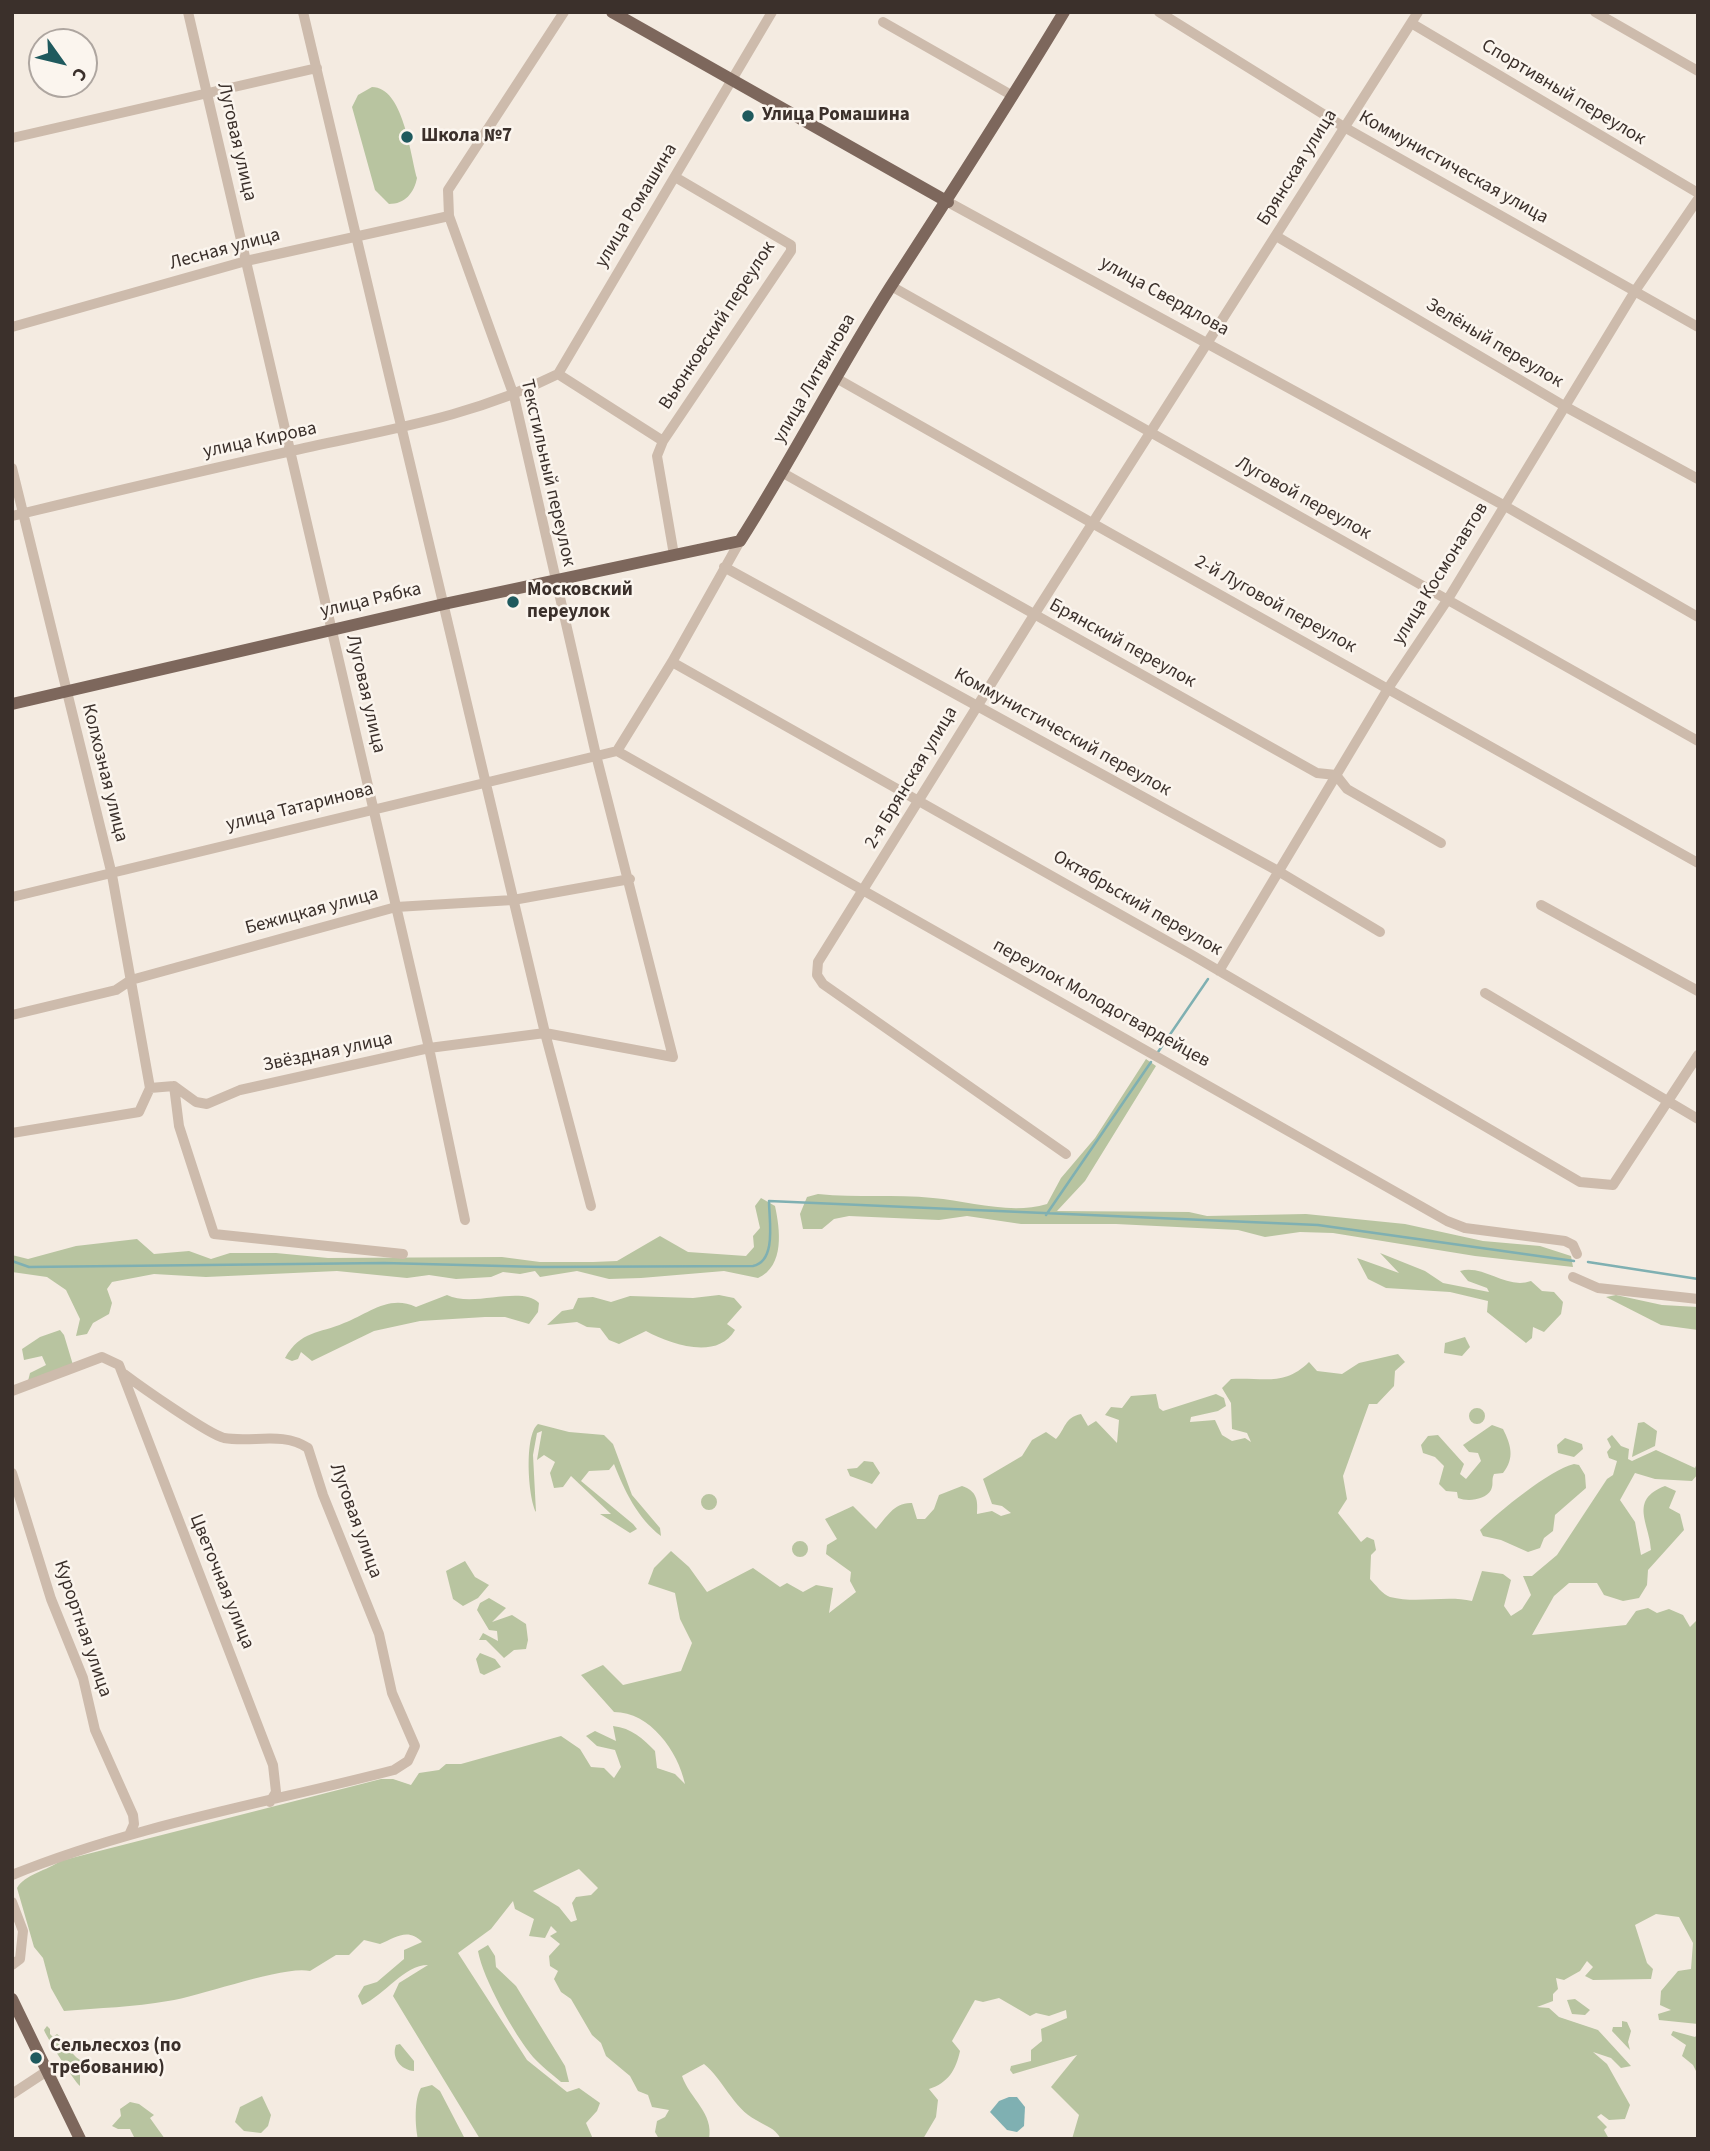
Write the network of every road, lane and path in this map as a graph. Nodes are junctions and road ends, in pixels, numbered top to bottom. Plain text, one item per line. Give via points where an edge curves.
1 (188, 12) edge
2 (303, 12) edge
3 (564, 12) edge
4 (612, 12) edge
5 (772, 12) edge
6 (1064, 12) edge
7 (1159, 12) edge
8 (1418, 12) edge
9 (1595, 12) edge
10 (883, 22) dead end
11 (1411, 23) junction
12 (317, 68) junction
13 (1698, 71) edge
14 (732, 78) junction
15 (207, 93) junction
16 (1013, 96) junction
17 (1344, 127) junction
18 (12, 138) edge
19 (675, 177) junction
20 (1698, 193) edge
21 (1698, 199) edge
22 (948, 202) junction
23 (449, 216) junction
24 (357, 236) junction
25 (1276, 236) junction
26 (246, 261) junction
27 (891, 286) junction
28 (1635, 291) junction
29 (12, 327) edge
30 (1698, 327) edge
31 (1208, 343) junction
32 (558, 374) junction
33 (836, 378) junction
34 (514, 396) junction
35 (1566, 407) junction
36 (402, 430) junction
37 (1150, 434) junction
38 (663, 441) junction
39 (290, 451) junction
40 (12, 468) edge
41 (783, 473) junction
42 (1698, 479) edge
43 (1504, 506) junction
44 (18, 514) edge
45 (1092, 525) junction
46 (740, 541) junction
47 (674, 555) junction
48 (724, 567) junction
49 (555, 580) junction
50 (1448, 599) junction
51 (444, 604) junction
52 (1034, 615) junction
53 (1698, 617) edge
54 (332, 630) junction
55 (672, 662) junction
56 (1389, 687) junction
57 (66, 692) junction
58 (12, 704) edge
59 (976, 706) junction
60 (1698, 741) edge
61 (617, 751) junction
62 (596, 755) junction
63 (1336, 775) junction
64 (485, 781) junction
65 (918, 800) junction
66 (373, 807) junction
67 (1441, 843) dead end
68 (1698, 863) edge
69 (1278, 870) junction
70 (112, 875) junction
71 (630, 879) junction
72 (863, 891) junction
73 (12, 897) edge
74 (513, 900) junction
75 (1541, 905) dead end
76 (396, 907) junction
77 (1380, 932) dead end
78 (1219, 971) junction
79 (131, 980) junction
80 (1698, 991) edge
81 (1485, 993) dead end
82 (12, 1015) edge
83 (545, 1033) junction
84 (429, 1048) junction
85 (1698, 1055) edge
86 (673, 1056) joint
87 (174, 1086) junction
88 (150, 1088) junction
89 (1669, 1103) junction
90 (1698, 1119) edge
91 (12, 1133) edge
92 (1066, 1154) dead end
93 (591, 1206) dead end
94 (465, 1220) dead end
95 (404, 1254) dead end
96 (1577, 1254) dead end
97 (1573, 1277) dead end
98 (1698, 1299) edge
99 (124, 1374) junction
100 (12, 1391) edge
101 (12, 1473) edge
102 (270, 1802) junction
103 (130, 1833) junction
104 (12, 1875) edge
105 (12, 1902) edge
106 (12, 1965) edge
107 (12, 1999) edge
108 (47, 2071) junction
109 (12, 2094) edge
110 (80, 2139) edge

1 - 15 street, Луговая улица
2 - 12 street
3 - 23 street, Текстильный переулок via 448,191
4 - 14 main road, улица Свердлова
5 - 14 street, улица Ромашина
6 - 16 main road, улица Литвинова
7 - 17 street, Коммунистическая улица
8 - 11 street, Брянская улица
9 - 13 street
10 - 16 street
11 - 17 street, Брянская улица
11 - 20 street, Спортивный переулок
12 - 15 street
12 - 24 street
14 - 19 street, улица Ромашина
14 - 22 main road, улица Свердлова
15 - 18 street
15 - 26 street, Луговая улица
16 - 22 main road, улица Литвинова
17 - 25 street, Брянская улица
17 - 28 street, Коммунистическая улица
19 - 32 street, улица Ромашина
19 - 38 street, Вьюнковский переулок via 792,245
21 - 28 street, улица Космонавтов
22 - 27 main road, улица Литвинова
22 - 31 street, улица Свердлова
23 - 24 street, Лесная улица
23 - 34 street, Текстильный переулок
24 - 26 street, Лесная улица
24 - 36 street
25 - 31 street, Брянская улица
25 - 35 street, Зелёный переулок
26 - 29 street, Лесная улица
26 - 39 street, Луговая улица
27 - 33 main road, улица Литвинова
27 - 37 street, Луговой переулок
28 - 30 street, Коммунистическая улица
28 - 35 street, улица Космонавтов
31 - 37 street, 2-я Брянская улица
31 - 43 street, улица Свердлова
32 - 34 street
32 - 38 street
33 - 41 main road, улица Литвинова
33 - 45 street, 2-й Луговой переулок
34 - 36 street, улица Кирова
34 - 49 street, Текстильный переулок
35 - 42 street, Зелёный переулок
35 - 43 street, улица Космонавтов
36 - 39 street, улица Кирова
36 - 51 street
37 - 45 street, 2-я Брянская улица
37 - 50 street, Луговой переулок
38 - 47 street, Вьюнковский переулок via 658,470
39 - 44 street, улица Кирова
39 - 54 street, Луговая улица
40 - 44 street, Колхозная улица
41 - 46 main road, улица Литвинова
41 - 52 street, Брянский переулок
43 - 50 street, улица Космонавтов
43 - 53 street, улица Свердлова
44 - 57 street, Колхозная улица
45 - 52 street, 2-я Брянская улица
45 - 56 street, 2-й Луговой переулок
46 - 47 main road, улица Рябка
46 - 48 street, улица Литвинова
47 - 49 main road, улица Рябка
48 - 55 street, улица Литвинова
48 - 59 street, Коммунистический переулок
49 - 51 main road, улица Рябка
49 - 62 street, Текстильный переулок
50 - 56 street, улица Космонавтов
50 - 60 street, Луговой переулок
51 - 54 main road, улица Рябка
51 - 64 street
52 - 59 street, 2-я Брянская улица
52 - 63 street, Брянский переулок via 1317,773
54 - 57 main road, улица Рябка
54 - 66 street, Луговая улица
55 - 61 street, улица Литвинова
55 - 65 street, Октябрьский переулок
56 - 63 street, улица Космонавтов
56 - 68 street, 2-й Луговой переулок
57 - 58 main road, улица Рябка
57 - 70 street, Колхозная улица
59 - 65 street, 2-я Брянская улица
59 - 69 street, Коммунистический переулок
61 - 62 street
61 - 72 street, переулок Молодогвардейцев
62 - 64 street, улица Татаринова
62 - 71 street, Текстильный переулок
63 - 67 street, Брянский переулок via 1348,789
63 - 69 street, улица Космонавтов
64 - 66 street, улица Татаринова
64 - 74 street
65 - 72 street, 2-я Брянская улица
65 - 78 street, Октябрьский переулок
66 - 70 street, улица Татаринова
66 - 76 street, Луговая улица
69 - 77 street, Коммунистический переулок
69 - 78 street, улица Космонавтов
70 - 73 street, улица Татаринова
70 - 79 street, Колхозная улица
71 - 74 street, Бежицкая улица
71 - 86 street, Текстильный переулок
72 - 92 street, 2-я Брянская улица via 818,961 817,975 823,984
72 - 96 street, переулок Молодогвардейцев via 1447,1221 1465,1228 1565,1241
74 - 76 street, Бежицкая улица
74 - 83 street
75 - 80 street
76 - 79 street, Бежицкая улица
76 - 84 street, Луговая улица
78 - 89 street, Октябрьский переулок via 1580,1182 1613,1185
79 - 82 street, Бежицкая улица via 116,990
79 - 88 street, Колхозная улица
81 - 89 street
83 - 84 street, Звёздная улица
83 - 86 street, Звёздная улица
83 - 93 street
84 - 87 street, Звёздная улица via 240,1090 207,1104 196,1102
84 - 94 street, Луговая улица
85 - 89 street
87 - 88 street
87 - 95 street via 180,1126 214,1234
88 - 91 street via 139,1112
89 - 90 street
97 - 98 street via 1598,1288
99 - 100 street, Луговая улица via 119,1365 102,1357
99 - 102 street, Цветочная улица via 273,1765 276,1792
99 - 102 street, Луговая улица via 215,1434 279,1437 308,1448 379,1634 393,1693 415,1746 408,1761 394,1770
101 - 103 street, Курортная улица via 51,1598 83,1678 95,1730 133,1815
102 - 103 street
103 - 104 street
105 - 106 street via 24,1939 20,1959
107 - 108 main road
108 - 109 street
108 - 110 main road

